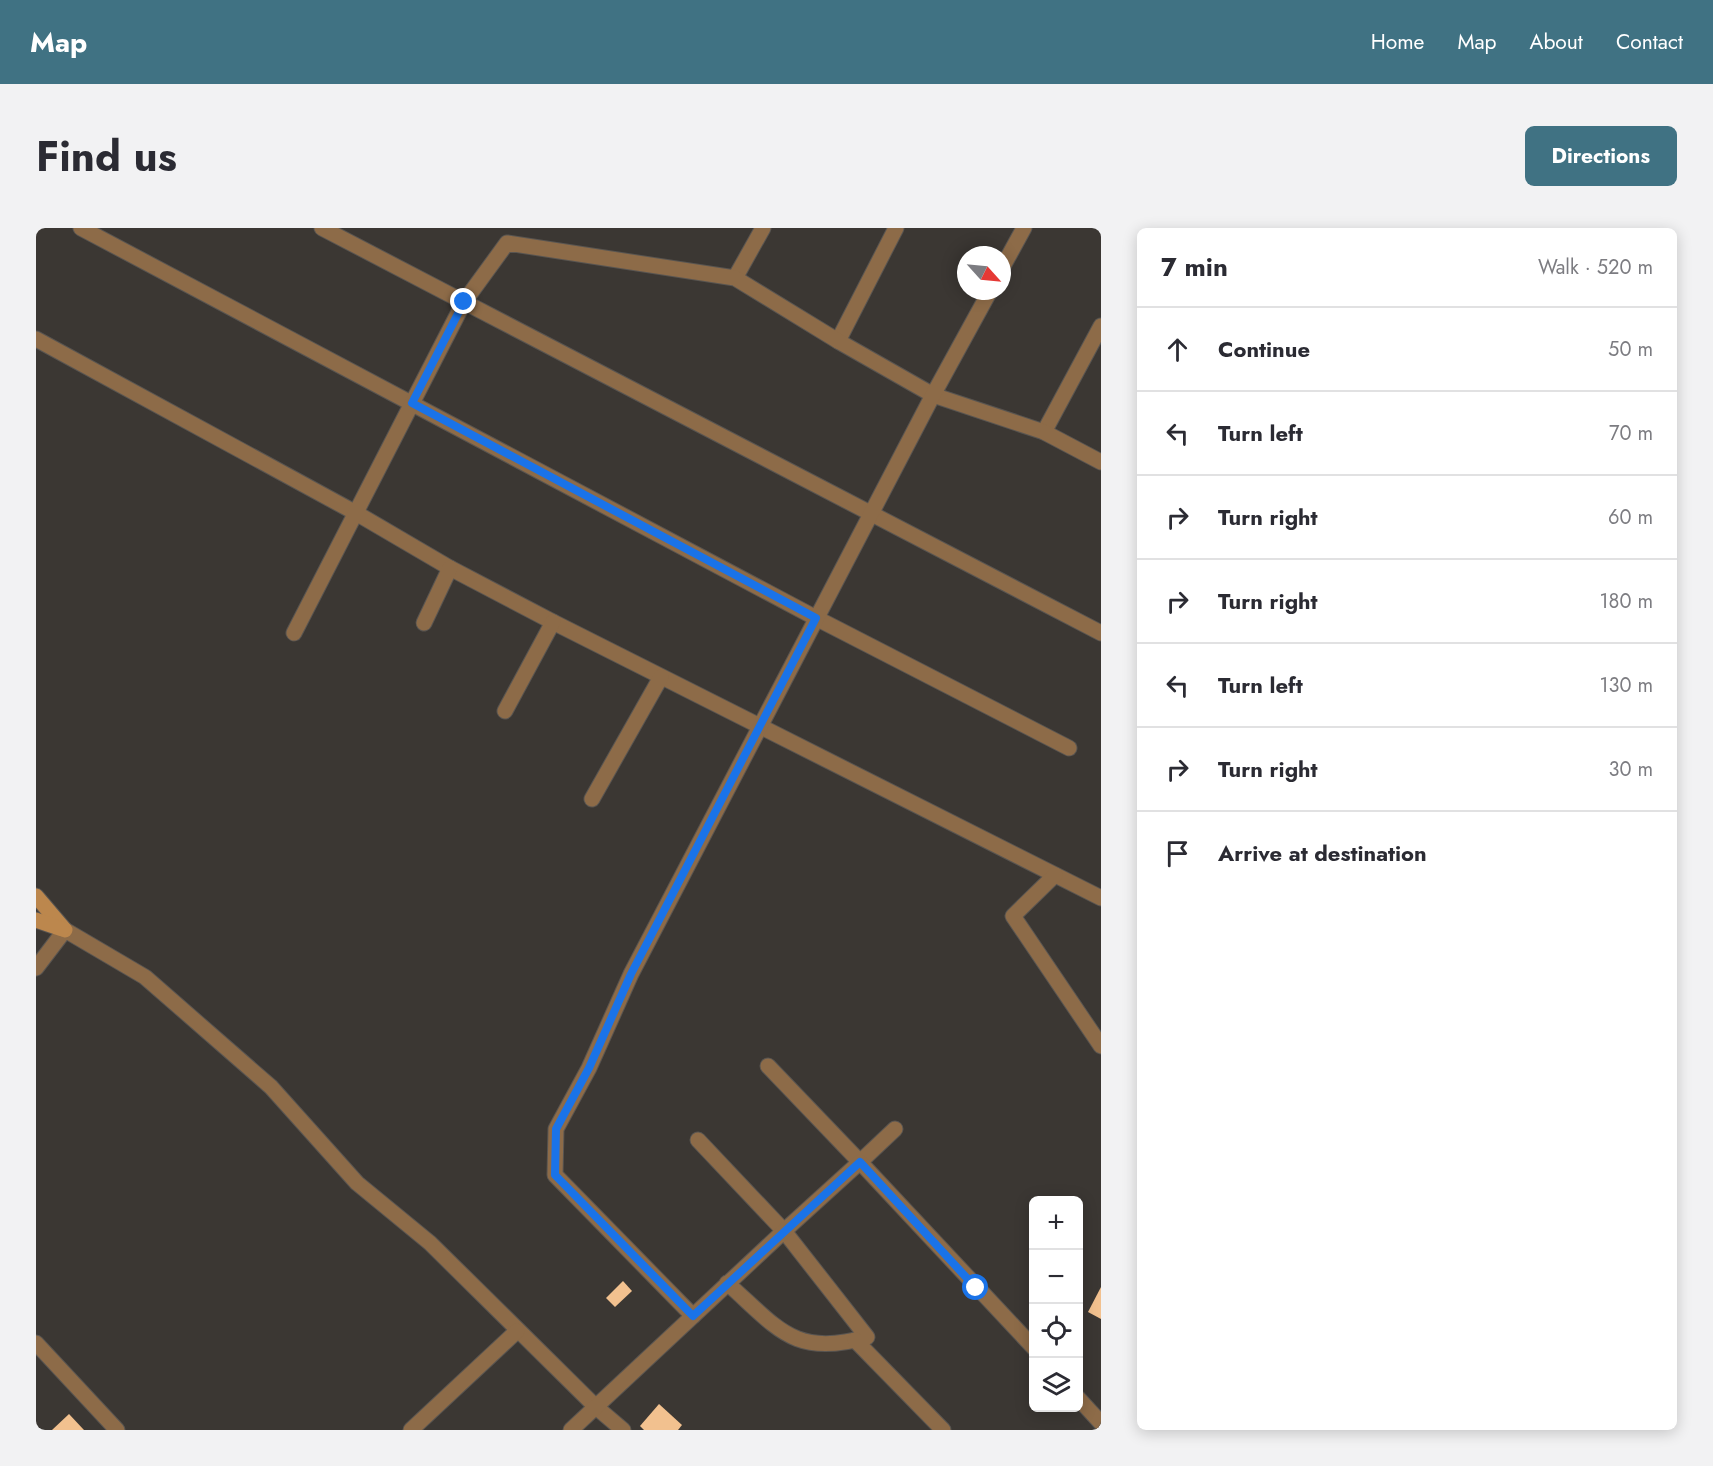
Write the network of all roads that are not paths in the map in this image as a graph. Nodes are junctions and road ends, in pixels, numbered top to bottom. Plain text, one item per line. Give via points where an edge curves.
1 (81, 228) edge
2 (322, 228) edge
3 (763, 228) edge
4 (896, 228) edge
5 (1024, 228) edge
6 (505, 236) edge
7 (1011, 252) edge
8 (735, 278) junction
9 (985, 300) edge
10 (464, 302) junction
11 (1101, 326) edge
12 (36, 339) edge
13 (838, 341) junction
14 (933, 395) junction
15 (412, 403) junction
16 (1044, 432) junction
17 (1101, 462) edge
18 (356, 513) junction
19 (870, 514) junction
20 (450, 568) junction
21 (816, 618) junction
22 (553, 622) junction
23 (424, 623) dead end
24 (294, 633) dead end
25 (1101, 633) edge
26 (661, 677) junction
27 (505, 711) dead end
28 (759, 727) junction
29 (1069, 748) dead end
30 (592, 799) dead end
31 (1055, 875) junction
32 (36, 896) edge
33 (1101, 898) edge
34 (36, 920) edge
35 (65, 930) junction
36 (36, 968) edge
37 (1101, 1046) edge
38 (768, 1066) dead end
39 (895, 1128) dead end
40 (698, 1140) dead end
41 (860, 1162) junction
42 (783, 1231) junction
43 (728, 1284) junction
44 (693, 1316) junction
45 (517, 1331) junction
46 (855, 1340) junction
47 (36, 1342) edge
48 (1029, 1343) edge
49 (1083, 1403) edge
50 (596, 1407) junction
51 (1101, 1423) edge
52 (117, 1430) edge
53 (411, 1430) edge
54 (571, 1430) edge
55 (623, 1430) edge
56 (943, 1430) edge

1 - 15 street
2 - 10 street
3 - 8 street
4 - 13 street
5 - 7 street
6 - 8 street
6 - 10 street
8 - 13 street
9 - 14 street
10 - 15 street
10 - 19 street
11 - 16 street
12 - 18 street
13 - 14 street
14 - 16 street
14 - 19 street
15 - 18 street
15 - 21 street
16 - 17 street
18 - 20 street
18 - 24 street
19 - 21 street
19 - 25 street
20 - 22 street
20 - 23 street
21 - 28 street
21 - 29 street
22 - 26 street
22 - 27 street
26 - 28 street
26 - 30 street
28 - 31 street
28 - 44 street via 556,1129 555,1175
31 - 33 street
31 - 37 street via 1013,916
32 - 35 street
34 - 35 street
35 - 36 street
35 - 45 street via 145,977 271,1087 357,1183 430,1243
38 - 41 street
39 - 41 street
40 - 42 street
41 - 42 street
41 - 48 street
42 - 43 street
42 - 46 street via 867,1336
43 - 44 street
43 - 46 street via 794,1339 842,1344
44 - 50 street
45 - 50 street
45 - 53 street
46 - 56 street
47 - 52 street
49 - 51 street
50 - 54 street
50 - 55 street

